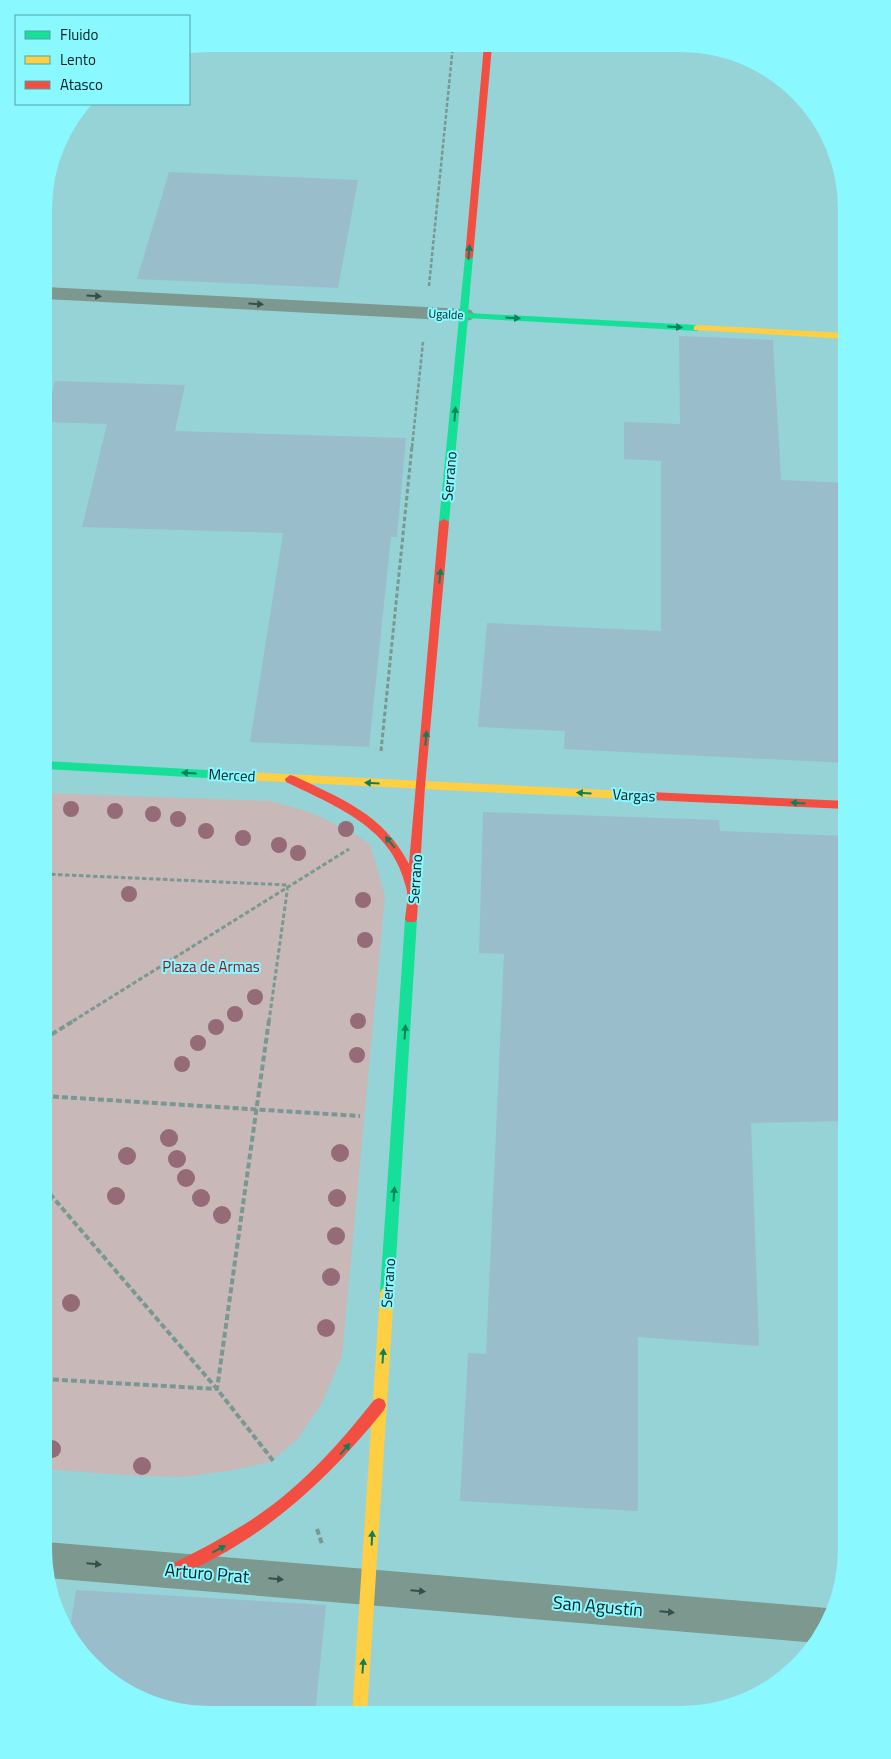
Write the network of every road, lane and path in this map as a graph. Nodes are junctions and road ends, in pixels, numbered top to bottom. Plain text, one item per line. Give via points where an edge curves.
1 (452, 52) edge
2 (487, 52) edge
3 (53, 293) edge
4 (426, 313) junction
5 (464, 315) junction
6 (838, 336) edge
7 (53, 765) edge
8 (290, 778) junction
9 (378, 784) junction
10 (420, 786) junction
11 (838, 805) edge
12 (380, 831) junction
13 (52, 874) edge
14 (288, 885) junction
15 (414, 903) junction
16 (52, 1034) edge
17 (52, 1097) edge
18 (257, 1111) junction
19 (400, 1118) junction
20 (52, 1197) edge
21 (52, 1379) edge
22 (217, 1389) junction
23 (379, 1405) junction
24 (300, 1494) junction
25 (53, 1561) edge
26 (175, 1570) junction
27 (319, 1582) junction
28 (369, 1587) junction
29 (819, 1625) edge
30 (360, 1706) edge

1 - 4 path
5 -> 2 main road, Serrano
3 -> 4 street, Ugalde
4 - 5 street, Ugalde
4 - 9 path
5 -> 6 main road, Ugalde
10 -> 5 main road, Serrano
8 -> 7 main road, Merced
9 -> 8 main road, Merced
8 - 12 main road via 340,802
9 - 10 main road, Merced
11 -> 10 main road, Vargas
10 - 15 main road, Serrano
12 - 14 path
15 -> 12 main road via 404,866 395,848
13 - 14 path
14 - 16 path
14 - 18 path
19 -> 15 main road, Serrano
17 - 18 path
18 - 19 path
18 - 22 path
23 -> 19 main road, Serrano
20 - 22 path
21 - 22 path
22 - 24 path
24 -> 23 main road via 337,1458
28 -> 23 main road, Serrano
26 -> 24 main road via 220,1550 262,1524
24 - 27 path via 322,1540
25 -> 26 street, Arturo Prat
26 -> 27 street, Arturo Prat
27 - 28 street, Arturo Prat
28 -> 29 street, San Agustín
30 -> 28 main road, Serrano

